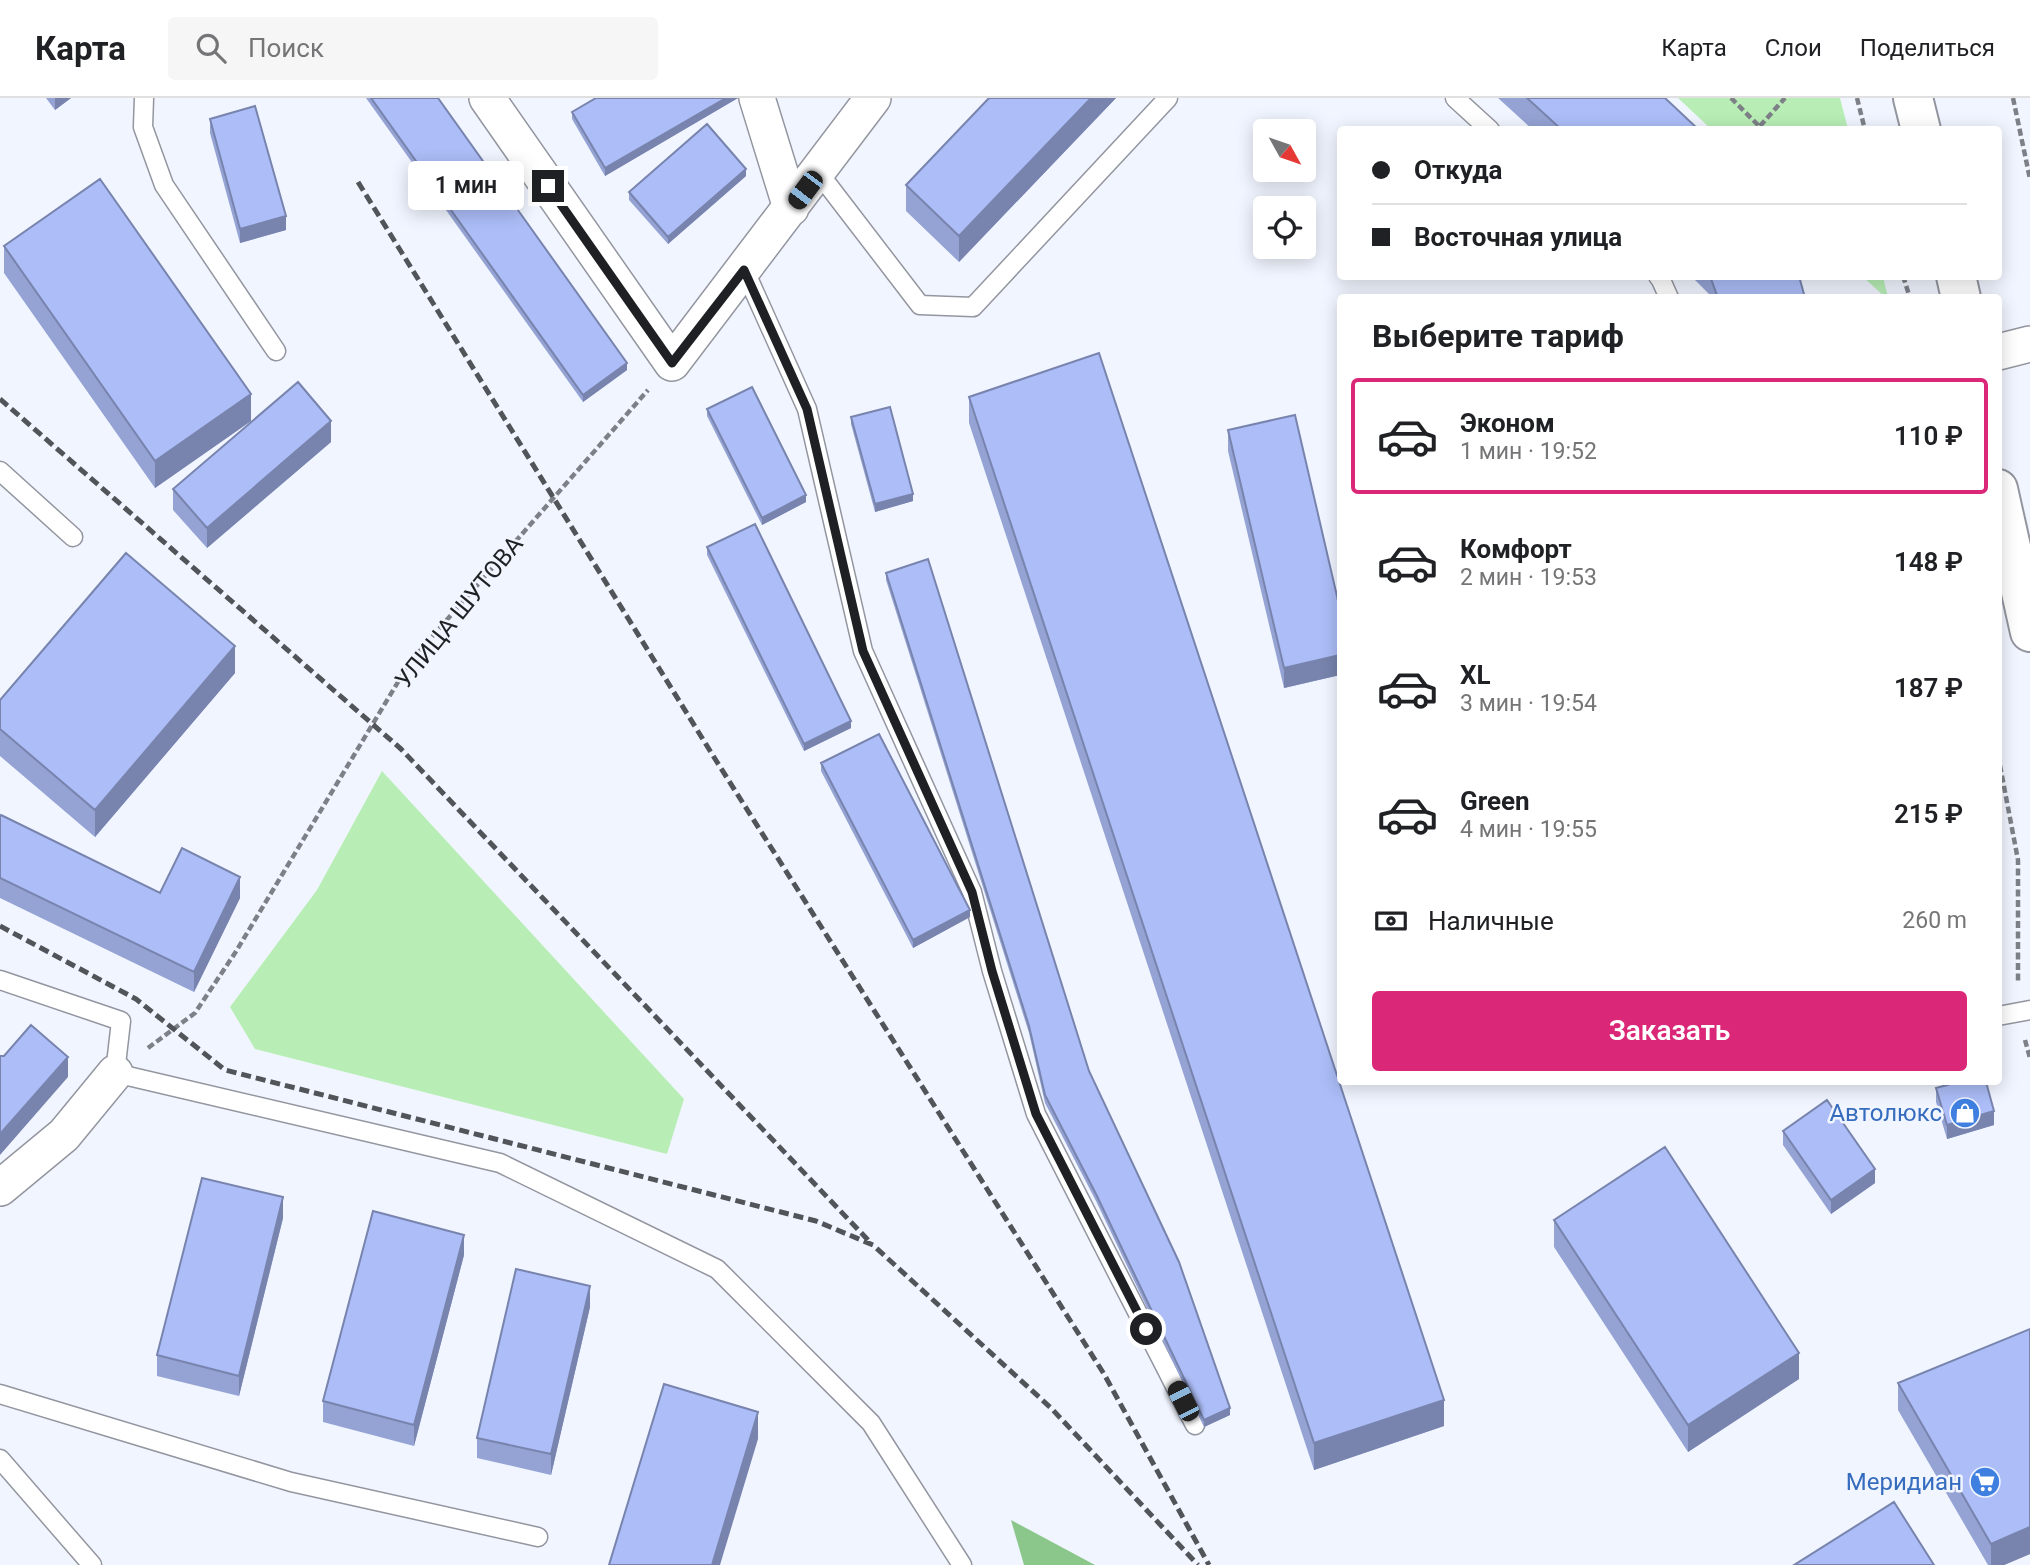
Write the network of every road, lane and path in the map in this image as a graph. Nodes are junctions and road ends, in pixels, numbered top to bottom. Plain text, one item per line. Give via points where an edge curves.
1 (144, 98) edge
2 (486, 98) edge
3 (757, 98) edge
4 (873, 98) edge
5 (1168, 98) edge
6 (1455, 98) edge
7 (1731, 98) edge
8 (1785, 98) edge
9 (1857, 98) edge
10 (1913, 98) edge
11 (2013, 98) edge
12 (1486, 126) edge
13 (1759, 126) edge
14 (1763, 126) edge
15 (1864, 126) edge
16 (1920, 126) edge
17 (818, 172) junction
18 (2030, 179) edge
19 (791, 208) junction
20 (744, 270) junction
21 (2030, 344) edge
22 (276, 351) dead end
23 (2002, 351) edge
24 (672, 363) junction
25 (0, 471) edge
26 (2002, 506) edge
27 (73, 537) dead end
28 (2029, 622) edge
29 (2002, 776) edge
30 (0, 980) edge
31 (2024, 1011) edge
32 (2002, 1015) edge
33 (116, 1073) junction
34 (0, 1188) edge
35 (0, 1394) edge
36 (1195, 1425) dead end
37 (0, 1460) edge
38 (538, 1537) dead end
39 (92, 1565) edge
40 (962, 1565) edge

1 - 22 lane via 143,127 164,185
2 - 24 street
3 - 19 street
4 - 17 street
5 - 17 lane via 973,307 920,305
6 - 12 lane
7 - 13 path
8 - 14 path
9 - 15 path
10 - 16 street
11 - 18 path
17 - 19 street
19 - 20 street
20 - 24 street
20 - 36 lane via 807,409 863,651 972,892 1036,1114
21 - 23 street
24 - 33 path, УЛИЦА ШУТОВА via 410,662 236,953 195,1013
25 - 27 lane
26 - 28 street
29 - 31 path via 2018,860
30 - 33 lane via 121,1021
31 - 32 lane
33 - 34 street via 64,1135
33 - 40 lane via 500,1163 717,1269 871,1423
35 - 38 lane via 291,1482
37 - 39 lane

